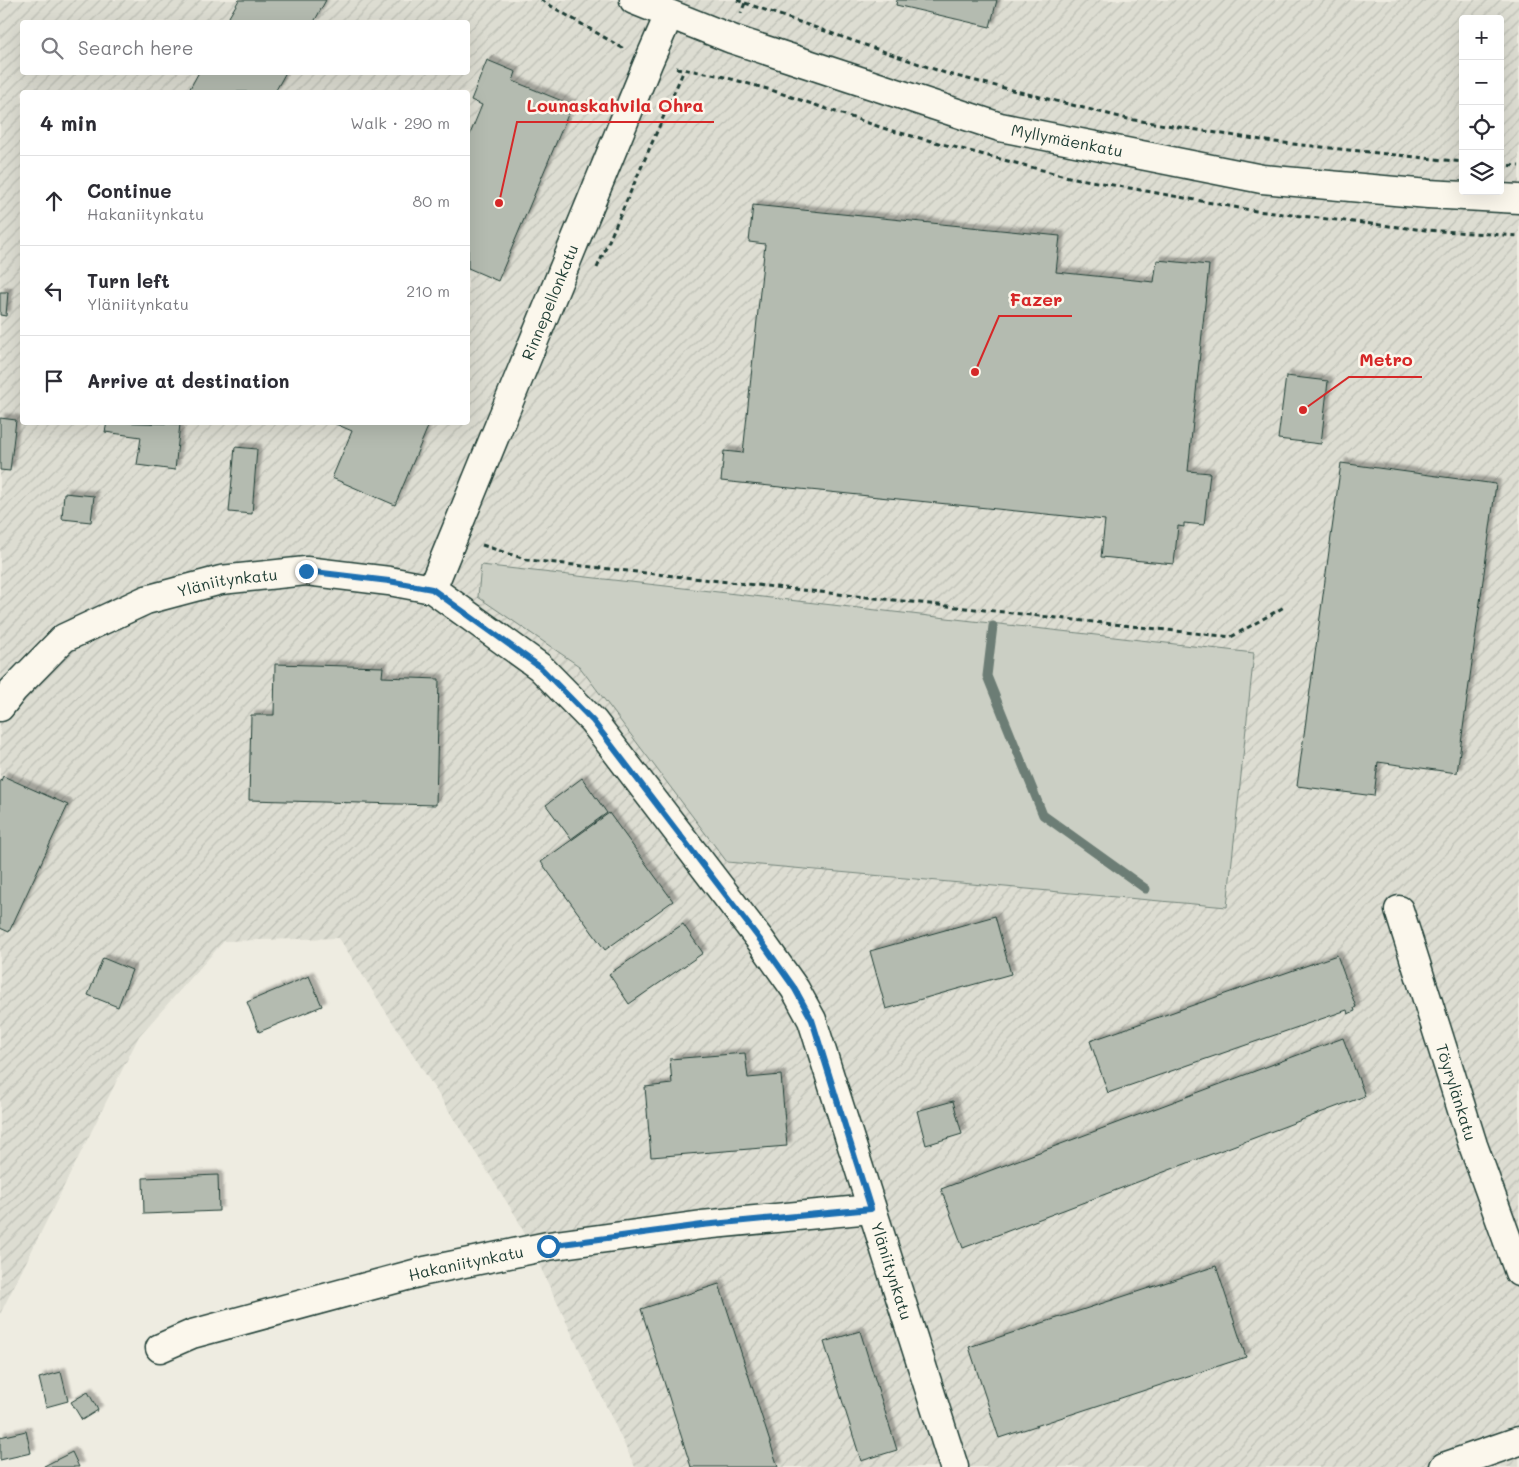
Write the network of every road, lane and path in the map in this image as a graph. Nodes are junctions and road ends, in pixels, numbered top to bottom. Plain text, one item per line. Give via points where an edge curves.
1 (634, 0) edge
2 (745, 3) dead end
3 (669, 15) junction
4 (1459, 162) edge
5 (1504, 165) edge
6 (1519, 166) edge
7 (1519, 199) edge
8 (476, 543) dead end
9 (432, 589) junction
10 (1284, 606) dead end
11 (0, 707) edge
12 (1399, 910) dead end
13 (871, 1209) junction
14 (1519, 1272) edge
15 (160, 1348) dead end
16 (1519, 1441) edge
17 (954, 1467) edge
18 (1444, 1467) edge

1 - 3 street, Myllymäenkatu
2 - 4 path via 948,74 1128,119 1274,142
3 - 7 street, Myllymäenkatu via 732,39 1000,127 1262,179
3 - 9 street, Rinnepellonkatu
5 - 6 path
8 - 10 path via 528,560 1231,637
9 - 11 street, Yläniitynkatu via 306,571 221,580 146,600 64,638
9 - 13 street, Yläniitynkatu via 540,667 593,721 795,989 812,1020
12 - 14 street, Töyrylänkatu via 1472,1145
13 - 15 street, Hakaniitynkatu via 702,1225 548,1246 425,1271 192,1334
13 - 17 street, Yläniitynkatu
16 - 18 street

